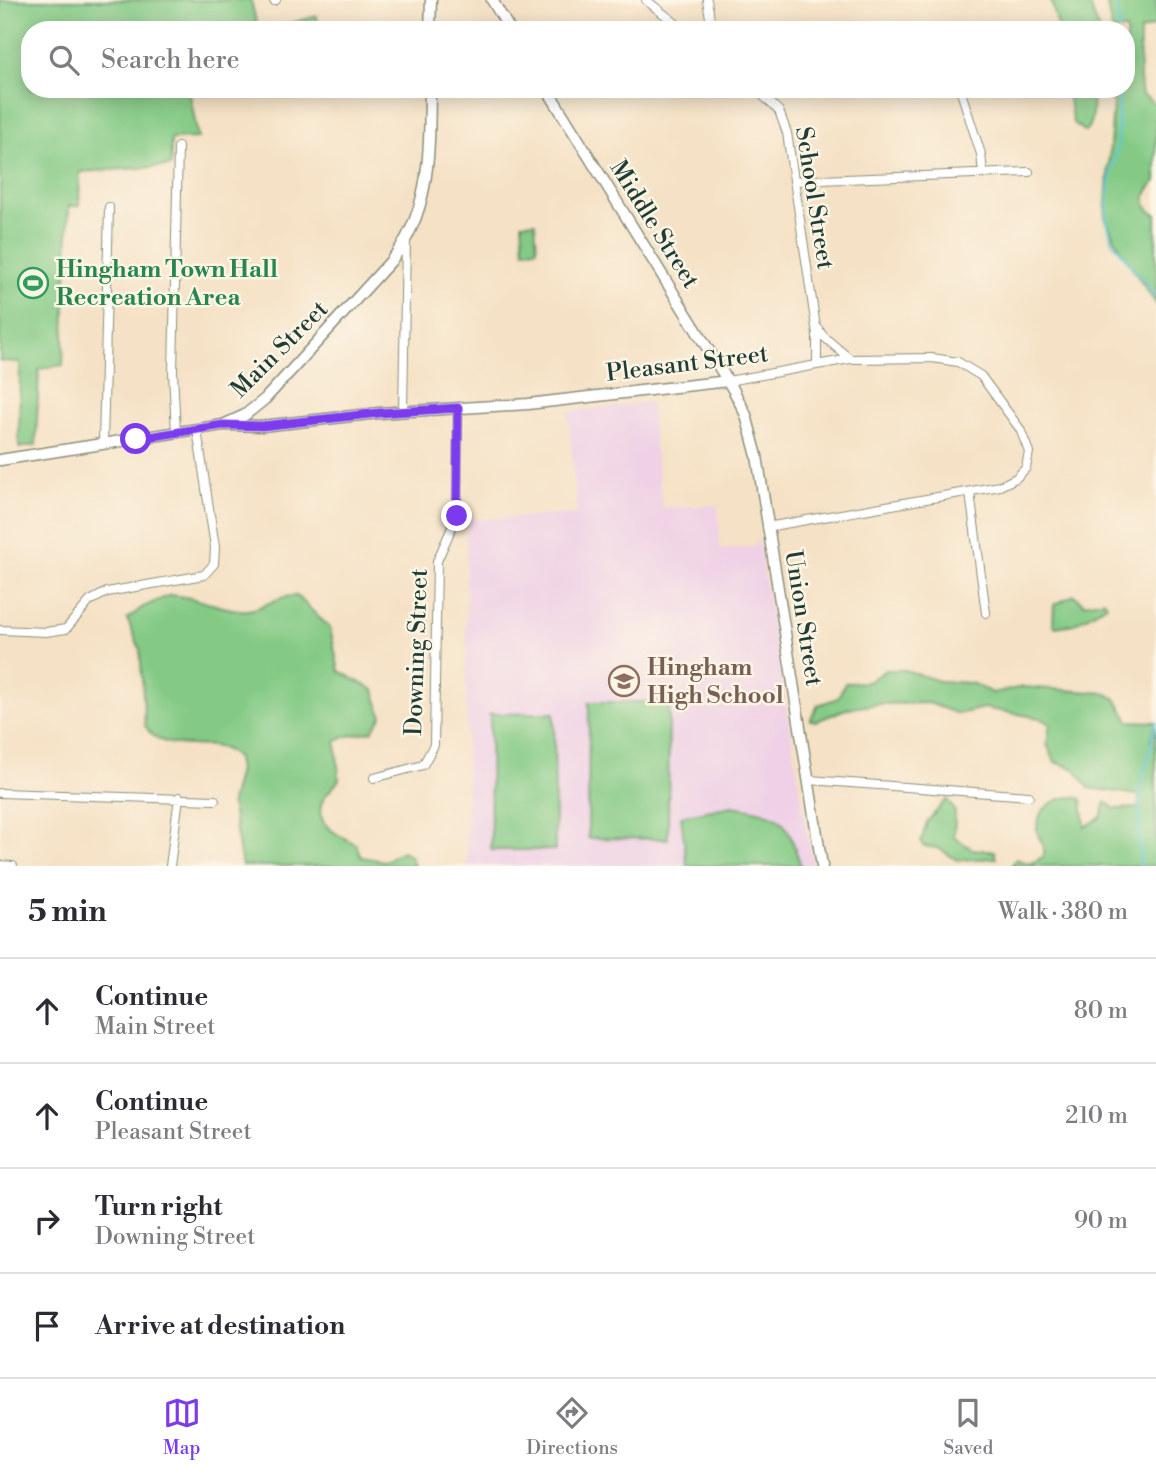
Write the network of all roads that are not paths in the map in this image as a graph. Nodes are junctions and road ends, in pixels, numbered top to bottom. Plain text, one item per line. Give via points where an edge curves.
1 (492, 0) edge
2 (648, 0) edge
3 (707, 0) edge
4 (433, 1) edge
5 (431, 21) edge
6 (505, 21) edge
7 (673, 21) edge
8 (710, 21) edge
9 (430, 98) edge
10 (553, 98) edge
11 (767, 98) edge
12 (963, 98) edge
13 (178, 148) dead end
14 (1029, 172) dead end
15 (983, 173) junction
16 (793, 181) junction
17 (109, 206) dead end
18 (406, 240) junction
19 (816, 323) junction
20 (850, 359) junction
21 (817, 364) junction
22 (728, 381) junction
23 (458, 408) junction
24 (403, 411) junction
25 (223, 425) junction
26 (197, 430) junction
27 (176, 433) junction
28 (103, 444) junction
29 (0, 460) edge
30 (970, 493) junction
31 (768, 527) junction
32 (986, 614) dead end
33 (0, 630) edge
34 (374, 778) dead end
35 (809, 780) junction
36 (0, 793) edge
37 (1029, 796) dead end
38 (179, 797) junction
39 (215, 800) dead end
40 (0, 865) edge
41 (13, 866) edge
42 (170, 866) edge
43 (822, 866) edge

1 - 6 street
2 - 7 street
3 - 8 street
4 - 5 street
9 - 18 street, Main Street via 425,186
10 - 22 street, Middle Street
11 - 16 street, School Street via 783,119
12 - 15 street
13 - 27 street
14 - 15 street
15 - 16 street
16 - 19 street, School Street
17 - 28 street
18 - 24 street
18 - 25 street, Main Street via 265,399
19 - 20 street via 823,336
19 - 21 street, School Street
20 - 21 street, Pleasant Street
20 - 30 street, Pleasant Street via 943,359 965,364 981,376 1020,429 1029,458 1016,478
21 - 22 street, Pleasant Street
22 - 23 street, Pleasant Street
22 - 31 street, Union Street via 751,431
23 - 24 street, Pleasant Street
23 - 34 street, Downing Street via 457,516 437,561 434,745 423,765
24 - 25 street, Pleasant Street via 262,426
25 - 26 street, Main Street
26 - 27 street, Main Street
26 - 33 street via 215,547 209,572 194,579 107,592 90,601 72,626 59,632
27 - 28 street, Main Street
28 - 29 street, Main Street
30 - 31 street
30 - 32 street
31 - 35 street, Union Street
35 - 37 street
35 - 43 street, Union Street
36 - 38 street
38 - 39 street
38 - 42 street
40 - 41 street

